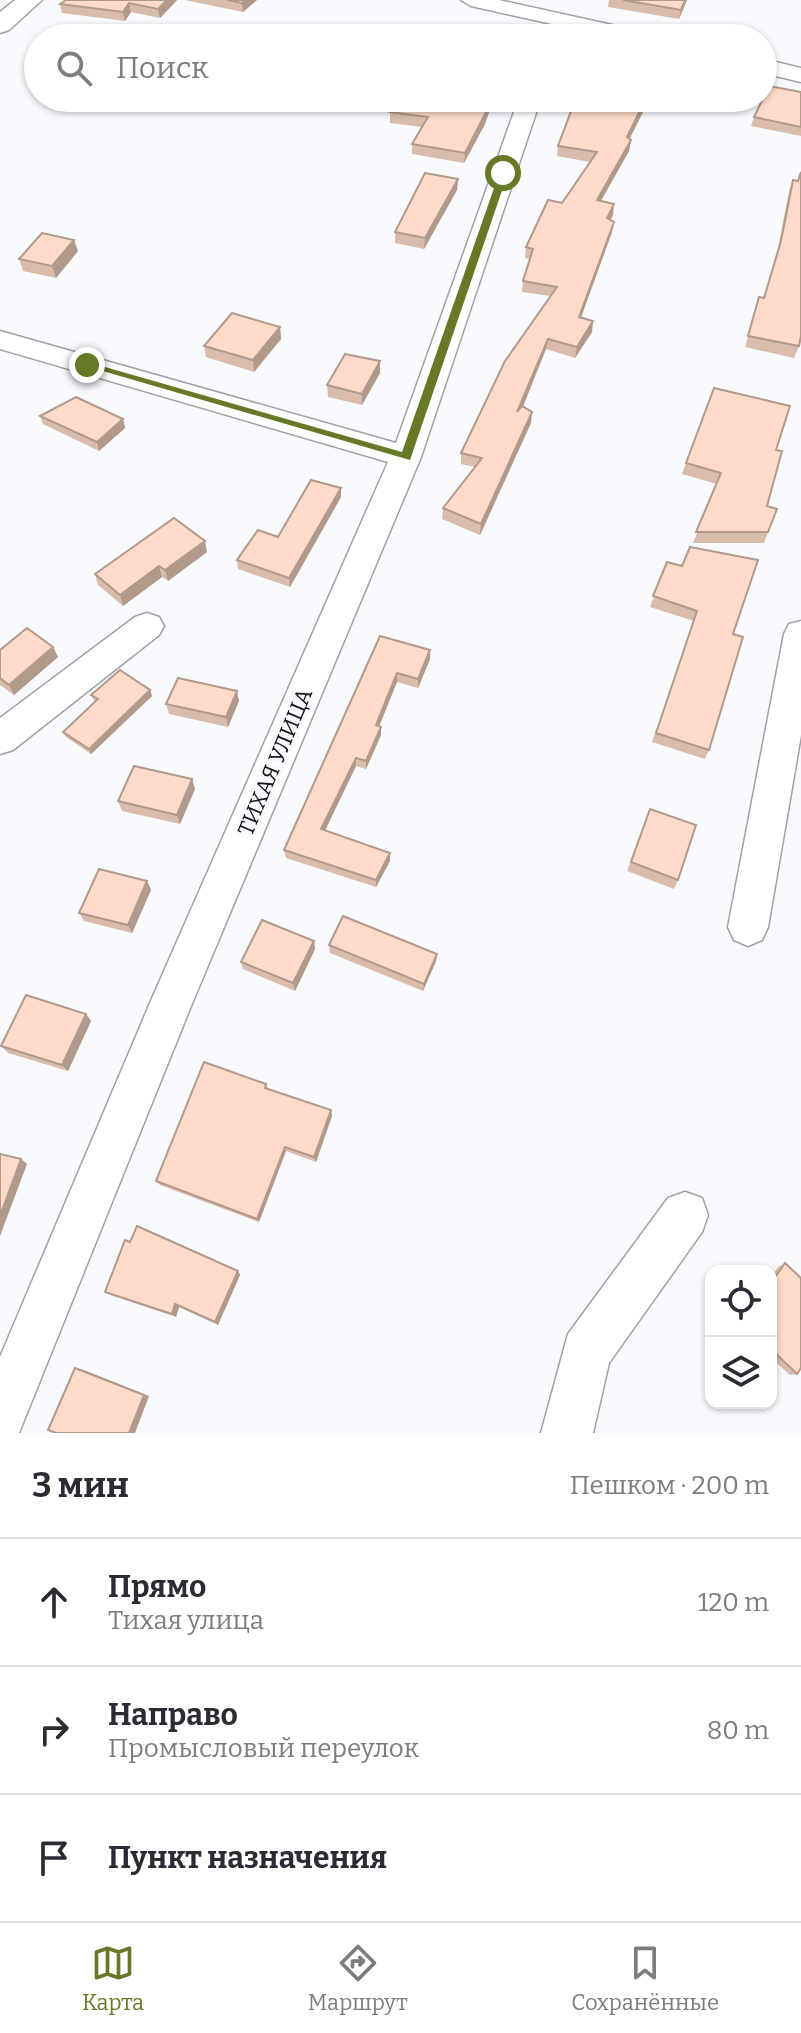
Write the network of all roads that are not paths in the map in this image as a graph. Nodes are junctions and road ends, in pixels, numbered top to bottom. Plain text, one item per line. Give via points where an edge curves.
1 (30, 0) edge
2 (471, 0) edge
3 (558, 19) edge
4 (581, 24) edge
5 (0, 25) edge
6 (777, 69) edge
7 (801, 75) edge
8 (525, 112) edge
9 (0, 340) edge
10 (406, 457) junction
11 (147, 626) dead end
12 (801, 634) edge
13 (0, 739) edge
14 (748, 927) dead end
15 (685, 1215) dead end
16 (0, 1418) edge
17 (567, 1433) edge

1 - 5 street
2 - 3 street
3 - 4 street
6 - 7 street
8 - 10 street, ТИХАЯ УЛИЦА
9 - 10 street
10 - 16 street, ТИХАЯ УЛИЦА
11 - 13 street
12 - 14 street
15 - 17 street via 586,1352

